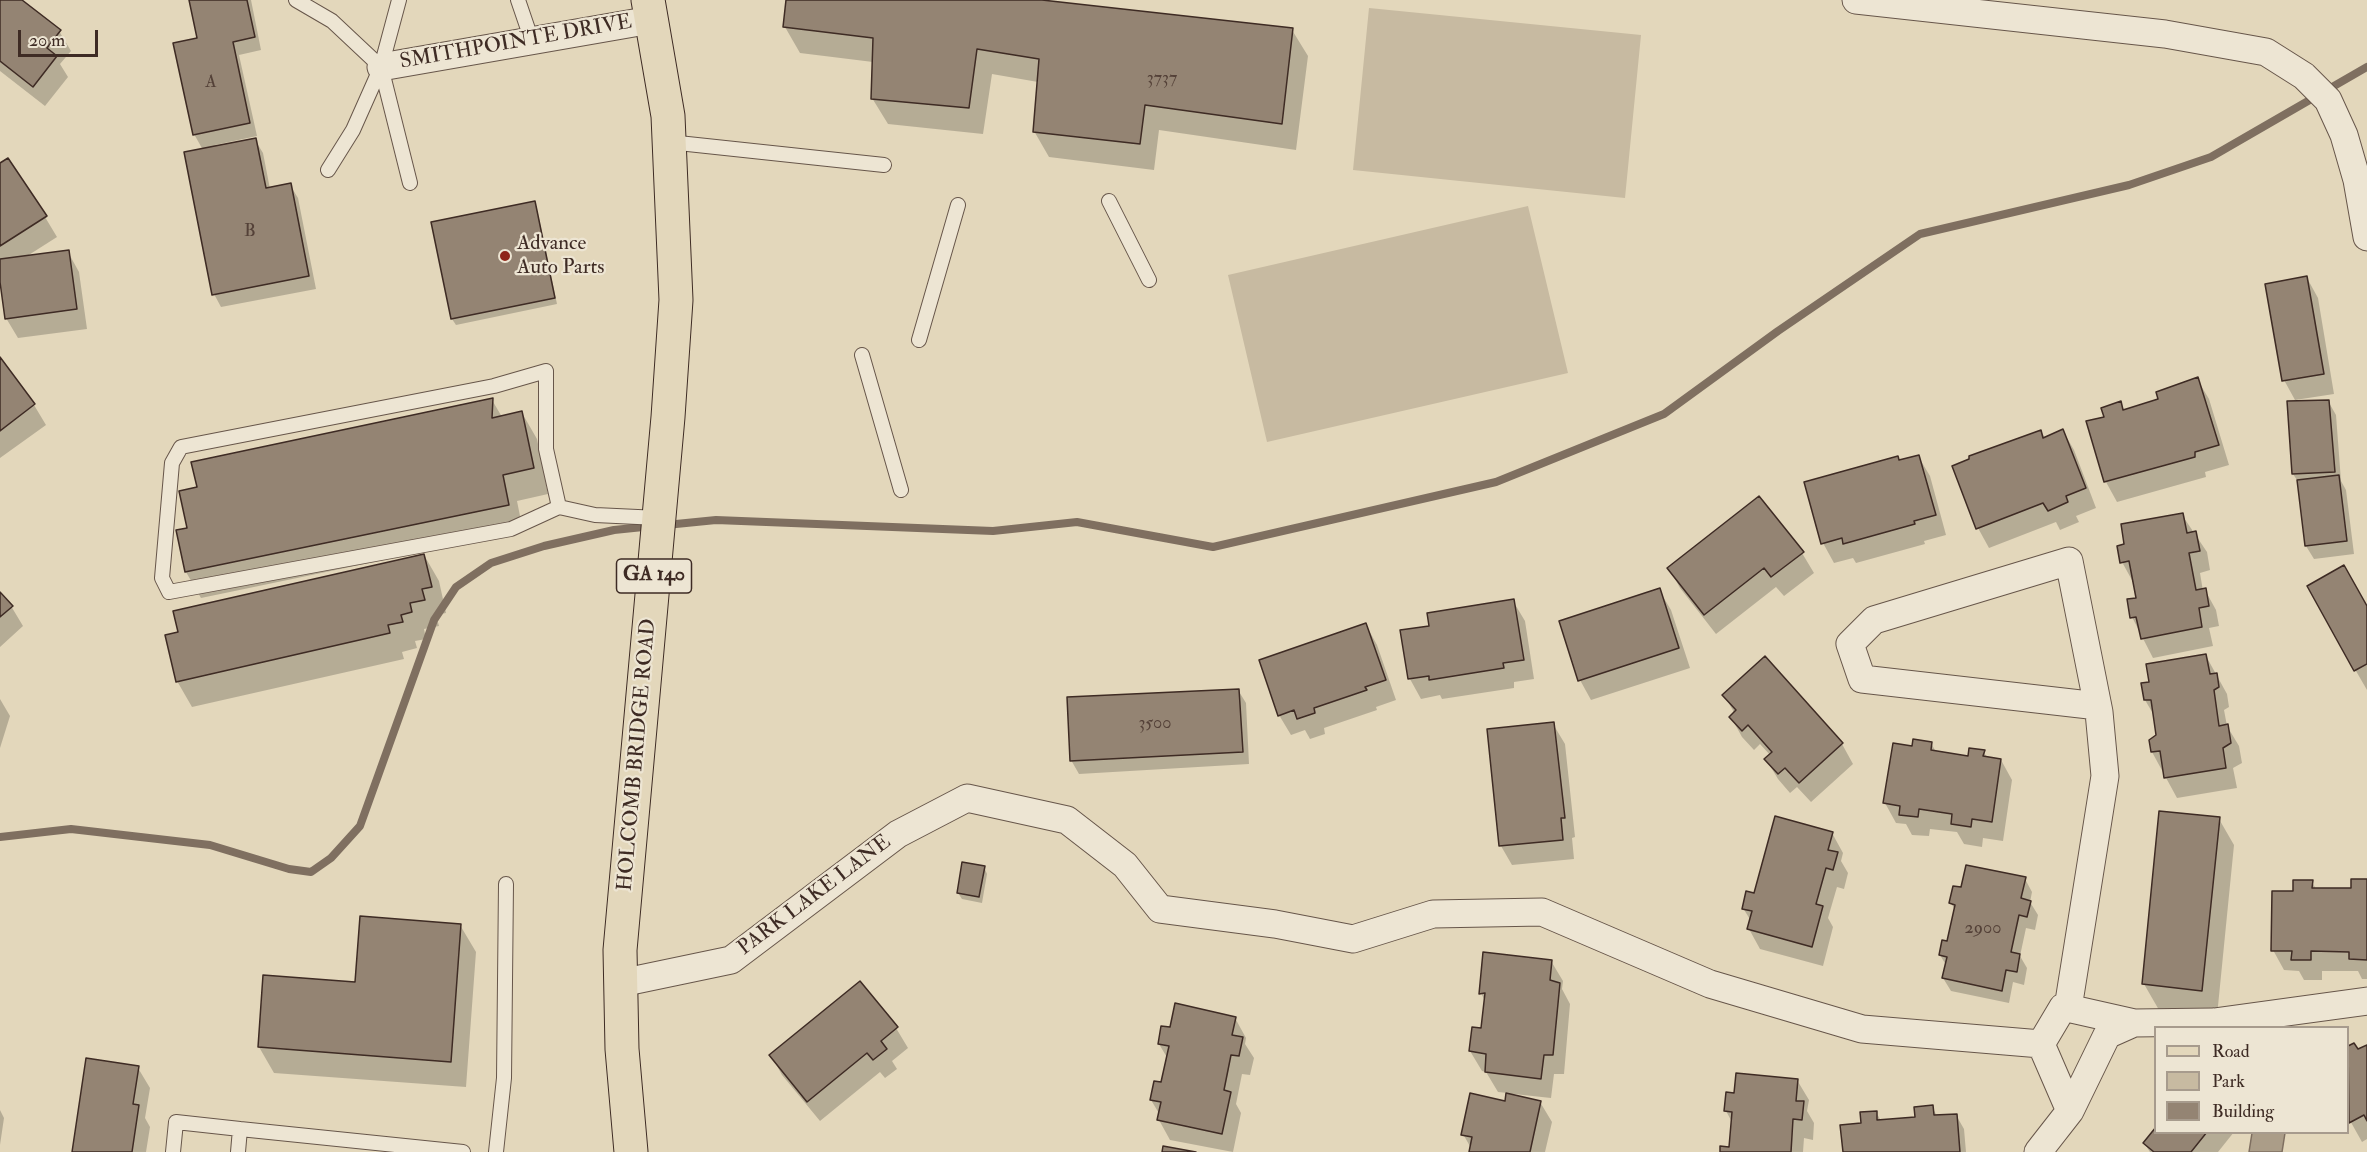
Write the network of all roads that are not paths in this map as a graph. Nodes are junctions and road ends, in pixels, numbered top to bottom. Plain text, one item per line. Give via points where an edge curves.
1 (296, 0) edge
2 (399, 0) edge
3 (518, 0) edge
4 (1856, 0) edge
5 (650, 10) edge
6 (532, 41) junction
7 (381, 67) junction
8 (669, 142) junction
9 (884, 165) dead end
10 (328, 170) dead end
11 (410, 183) dead end
12 (1109, 201) dead end
13 (958, 205) dead end
14 (2366, 227) edge
15 (1149, 280) dead end
16 (919, 340) dead end
17 (862, 355) dead end
18 (901, 490) dead end
19 (559, 507) junction
20 (659, 518) junction
21 (2098, 706) junction
22 (506, 884) dead end
23 (621, 982) junction
24 (2367, 1001) edge
25 (2068, 1008) junction
26 (2134, 1023) junction
27 (2042, 1044) junction
28 (2070, 1111) junction
29 (240, 1129) junction
30 (173, 1152) edge
31 (238, 1152) edge
32 (463, 1152) edge
33 (496, 1152) edge
34 (631, 1152) edge
35 (2038, 1152) edge

1 - 7 lane via 332,21
2 - 7 lane
3 - 6 lane
4 - 14 street via 2165,34 2266,52 2304,76 2328,100 2344,135
5 - 6 street, SMITHPOINTE DRIVE
5 - 8 main road, HOLCOMB BRIDGE ROAD / GA 140
6 - 7 street, SMITHPOINTE DRIVE
7 - 10 lane via 353,130
7 - 11 lane
8 - 9 lane
8 - 20 main road, HOLCOMB BRIDGE ROAD / GA 140 via 676,300
12 - 15 lane
13 - 16 lane
17 - 18 lane
19 - 19 lane via 546,449 546,371 494,386 181,447 172,463 162,578 170,592 511,530
19 - 20 lane via 595,515
20 - 23 main road, HOLCOMB BRIDGE ROAD / GA 140 via 620,950
21 - 21 street via 2069,561 1874,620 1850,644 1862,679
21 - 25 street via 2105,776
22 - 33 lane via 504,1078
23 - 27 street, PARK LAKE LANE via 731,960 898,834 967,798 1067,820 1125,865 1160,909 1353,939 1433,914 1542,912 1710,984 1862,1029
23 - 34 main road, HOLCOMB BRIDGE ROAD / GA 140
24 - 26 street via 2214,1022
25 - 26 street
25 - 27 street via 2063,1007
26 - 28 street via 2107,1035
27 - 28 street
28 - 35 street
29 - 30 lane via 176,1122
29 - 31 lane
29 - 32 lane

